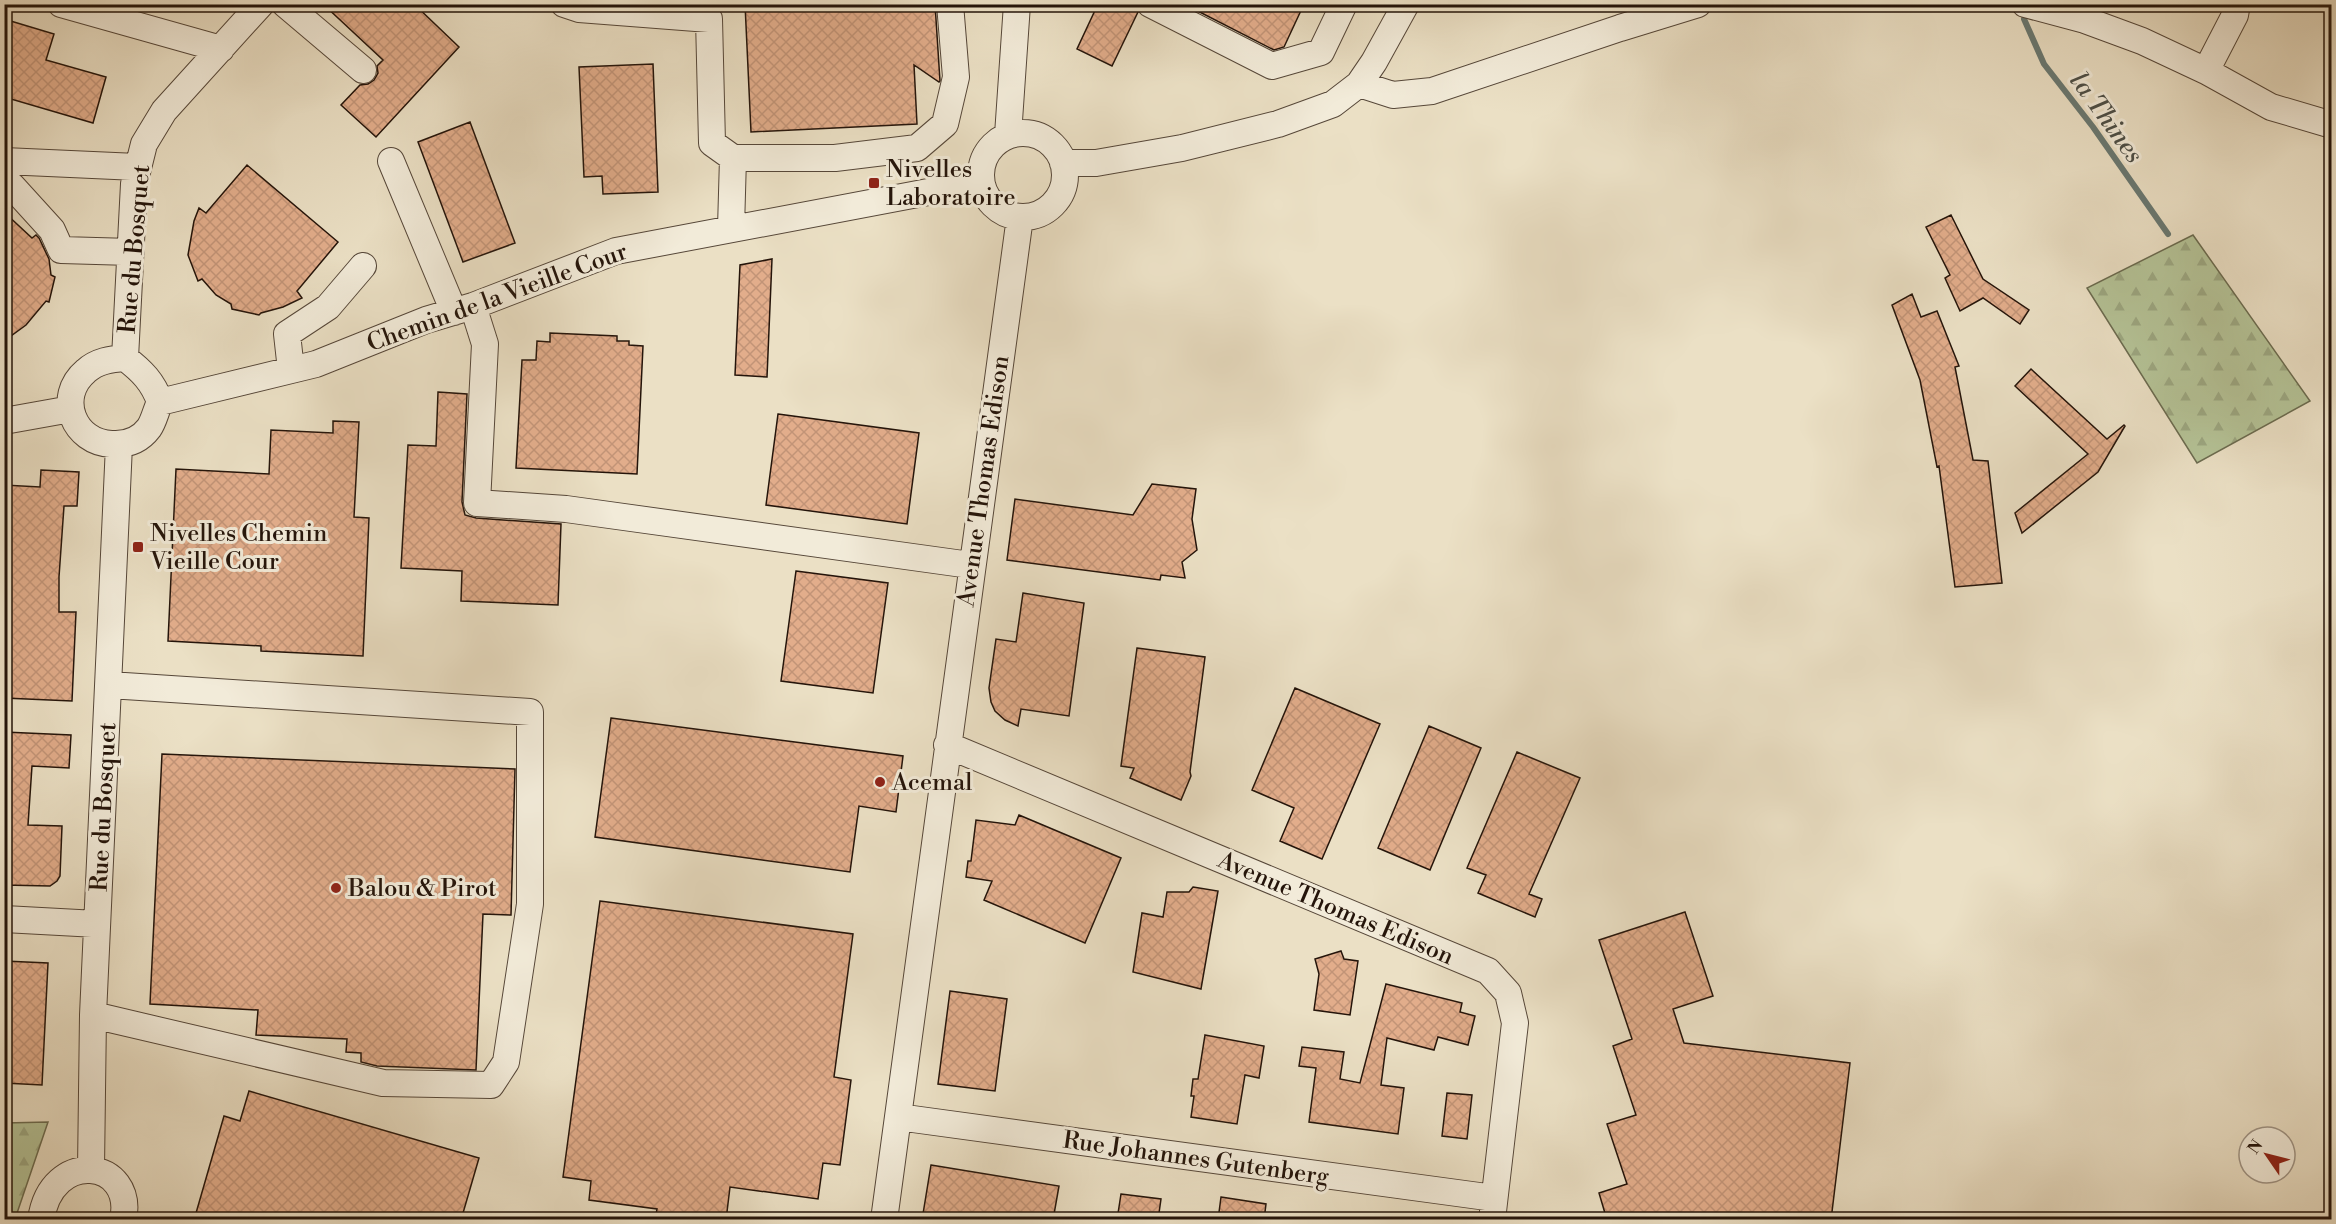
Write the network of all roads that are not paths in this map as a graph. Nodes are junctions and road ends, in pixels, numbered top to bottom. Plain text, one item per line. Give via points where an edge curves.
1 (61, 4) edge
2 (261, 4) edge
3 (285, 4) edge
4 (564, 4) edge
5 (950, 4) edge
6 (1017, 4) edge
7 (1150, 4) edge
8 (1344, 4) edge
9 (1406, 4) edge
10 (1698, 4) edge
11 (2025, 4) edge
12 (2237, 4) edge
13 (221, 48) junction
14 (363, 70) dead end
15 (2206, 71) junction
16 (1359, 84) junction
17 (2331, 125) edge
18 (1008, 135) junction
19 (734, 158) junction
20 (4, 161) edge
21 (391, 161) dead end
22 (1063, 162) junction
23 (137, 167) junction
24 (981, 182) junction
25 (12, 186) dead end
26 (1020, 217) junction
27 (731, 228) junction
28 (131, 252) junction
29 (363, 266) dead end
30 (463, 309) junction
31 (125, 358) junction
32 (291, 370) junction
33 (160, 402) junction
34 (71, 409) junction
35 (4, 421) edge
36 (119, 445) junction
37 (963, 564) dead end
38 (108, 685) junction
39 (947, 745) junction
40 (4, 919) edge
41 (97, 924) junction
42 (93, 1015) junction
43 (898, 1117) junction
44 (91, 1169) junction
45 (1493, 1209) edge
46 (41, 1220) edge
47 (123, 1220) edge
48 (884, 1220) edge

1 - 13 street
2 - 13 street, Rue du Bosquet
3 - 14 street
4 - 19 street via 579,9 709,19 712,143
5 - 19 street via 956,77 945,124 917,148 835,158
6 - 18 street
7 - 8 street via 1272,66 1322,52
9 - 16 street
10 - 16 street via 1432,91 1393,95
11 - 15 street via 2142,41
12 - 15 street
13 - 23 street, Rue du Bosquet via 164,111 148,136
15 - 17 street via 2271,107
16 - 22 street via 1333,104 1278,124 1171,150 1096,163
18 - 22 street via 1033,133 1046,139
18 - 24 street via 986,153
19 - 27 street
20 - 23 street
21 - 30 street
22 - 26 street via 1062,190 1054,202 1043,212
23 - 28 street, Rue du Bosquet
24 - 26 street via 995,207
24 - 27 street, Chemin de la Vieille Cour
25 - 28 street via 52,230 61,250
26 - 39 street, Avenue Thomas Edison
27 - 30 street, Chemin de la Vieille Cour via 616,251
28 - 31 street, Rue du Bosquet
29 - 32 street via 328,307 287,333
30 - 32 street, Chemin de la Vieille Cour
30 - 37 street via 485,344 477,503 566,509
31 - 33 street, Rue du Bosquet via 150,381
31 - 34 street, Rue du Bosquet via 98,363 85,371 76,383
32 - 33 street, Chemin de la Vieille Cour
33 - 36 street via 150,426 140,437
34 - 35 street
34 - 36 street via 80,430 91,440
36 - 38 street, Rue du Bosquet
38 - 41 street, Rue du Bosquet
38 - 42 street via 530,712 530,904 506,1062 491,1085 383,1083
39 - 43 street, Avenue Thomas Edison
39 - 45 street, Avenue Thomas Edison via 1488,971 1508,993 1515,1023
40 - 41 street
41 - 42 street, Rue du Bosquet
42 - 44 street, Rue du Bosquet
43 - 45 street, Rue Johannes Gutenberg
43 - 48 street, Avenue Thomas Edison
44 - 46 street via 68,1174 57,1182 43,1205
44 - 47 street via 111,1177 123,1197

